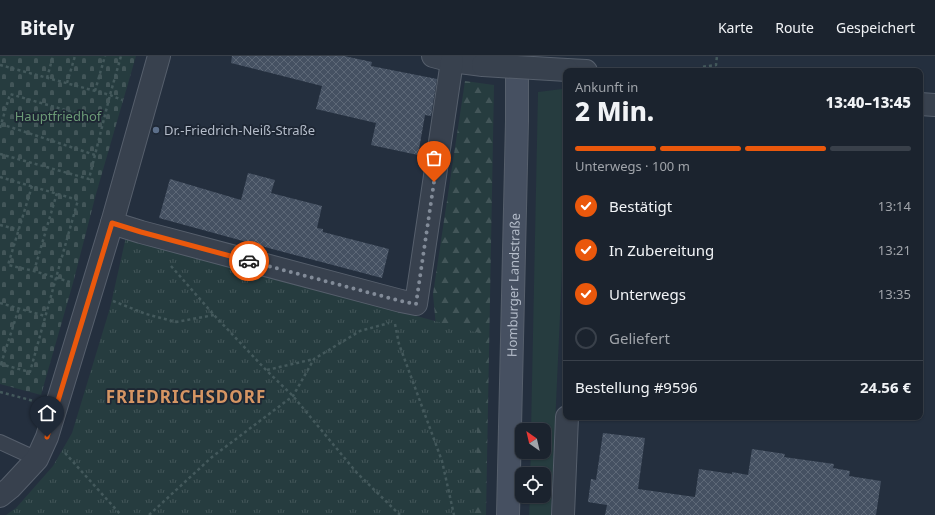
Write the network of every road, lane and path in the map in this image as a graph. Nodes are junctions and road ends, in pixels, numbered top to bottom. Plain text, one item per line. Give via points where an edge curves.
1 (53, 56) edge
2 (75, 56) edge
3 (105, 56) edge
4 (121, 56) edge
5 (159, 56) edge
6 (517, 56) edge
7 (717, 56) edge
8 (443, 58) edge
9 (0, 66) edge
10 (579, 68) edge
11 (701, 68) edge
12 (47, 78) junction
13 (67, 83) junction
14 (95, 91) junction
15 (110, 95) junction
16 (123, 101) dead end
17 (923, 104) edge
18 (935, 105) edge
19 (103, 121) junction
20 (1, 124) junction
21 (0, 128) edge
22 (0, 154) edge
23 (95, 155) junction
24 (0, 177) edge
25 (32, 186) junction
26 (57, 193) junction
27 (112, 223) junction
28 (0, 225) edge
29 (19, 230) junction
30 (167, 261) dead end
31 (34, 271) junction
32 (56, 278) junction
33 (82, 288) junction
34 (0, 303) edge
35 (19, 308) junction
36 (214, 315) junction
37 (45, 316) junction
38 (314, 359) junction
39 (0, 364) edge
40 (266, 370) junction
41 (0, 392) edge
42 (293, 396) junction
43 (56, 407) junction
44 (567, 420) edge
45 (47, 437) junction
46 (0, 442) edge
47 (37, 459) junction
48 (0, 496) edge
49 (121, 515) edge
50 (149, 515) edge
51 (400, 515) edge
52 (454, 515) edge
53 (508, 515) edge
54 (563, 515) edge

1 - 12 path
2 - 13 path
3 - 14 path
4 - 15 path
5 - 27 street
6 - 53 street, Homburger Landstraße
7 - 11 path via 716,65
8 - 10 street, bridge via 483,65
8 - 27 street via 416,304
9 - 12 path
12 - 13 path
13 - 14 path
14 - 15 path
15 - 16 path
15 - 19 path
17 - 18 street
19 - 20 path via 10,94
19 - 23 path
20 - 21 path
20 - 23 path
22 - 23 path via 89,179
24 - 25 path
25 - 26 path
25 - 29 path
26 - 31 path
26 - 32 path via 78,200
27 - 33 street
28 - 29 path
29 - 31 path via 8,265
30 - 36 path
31 - 32 path
32 - 33 path
32 - 37 path
33 - 36 path via 146,314 176,322
33 - 43 street
34 - 35 path
35 - 37 path
35 - 39 path
36 - 40 path
37 - 39 path via 30,372
38 - 40 path
38 - 42 path
38 - 52 path via 360,331 395,321 399,344 442,461
40 - 42 path
41 - 43 path
42 - 50 path via 212,457
42 - 51 path via 357,473
43 - 45 street
44 - 54 street
45 - 47 street
45 - 49 path via 68,456
46 - 47 lane
47 - 48 street

